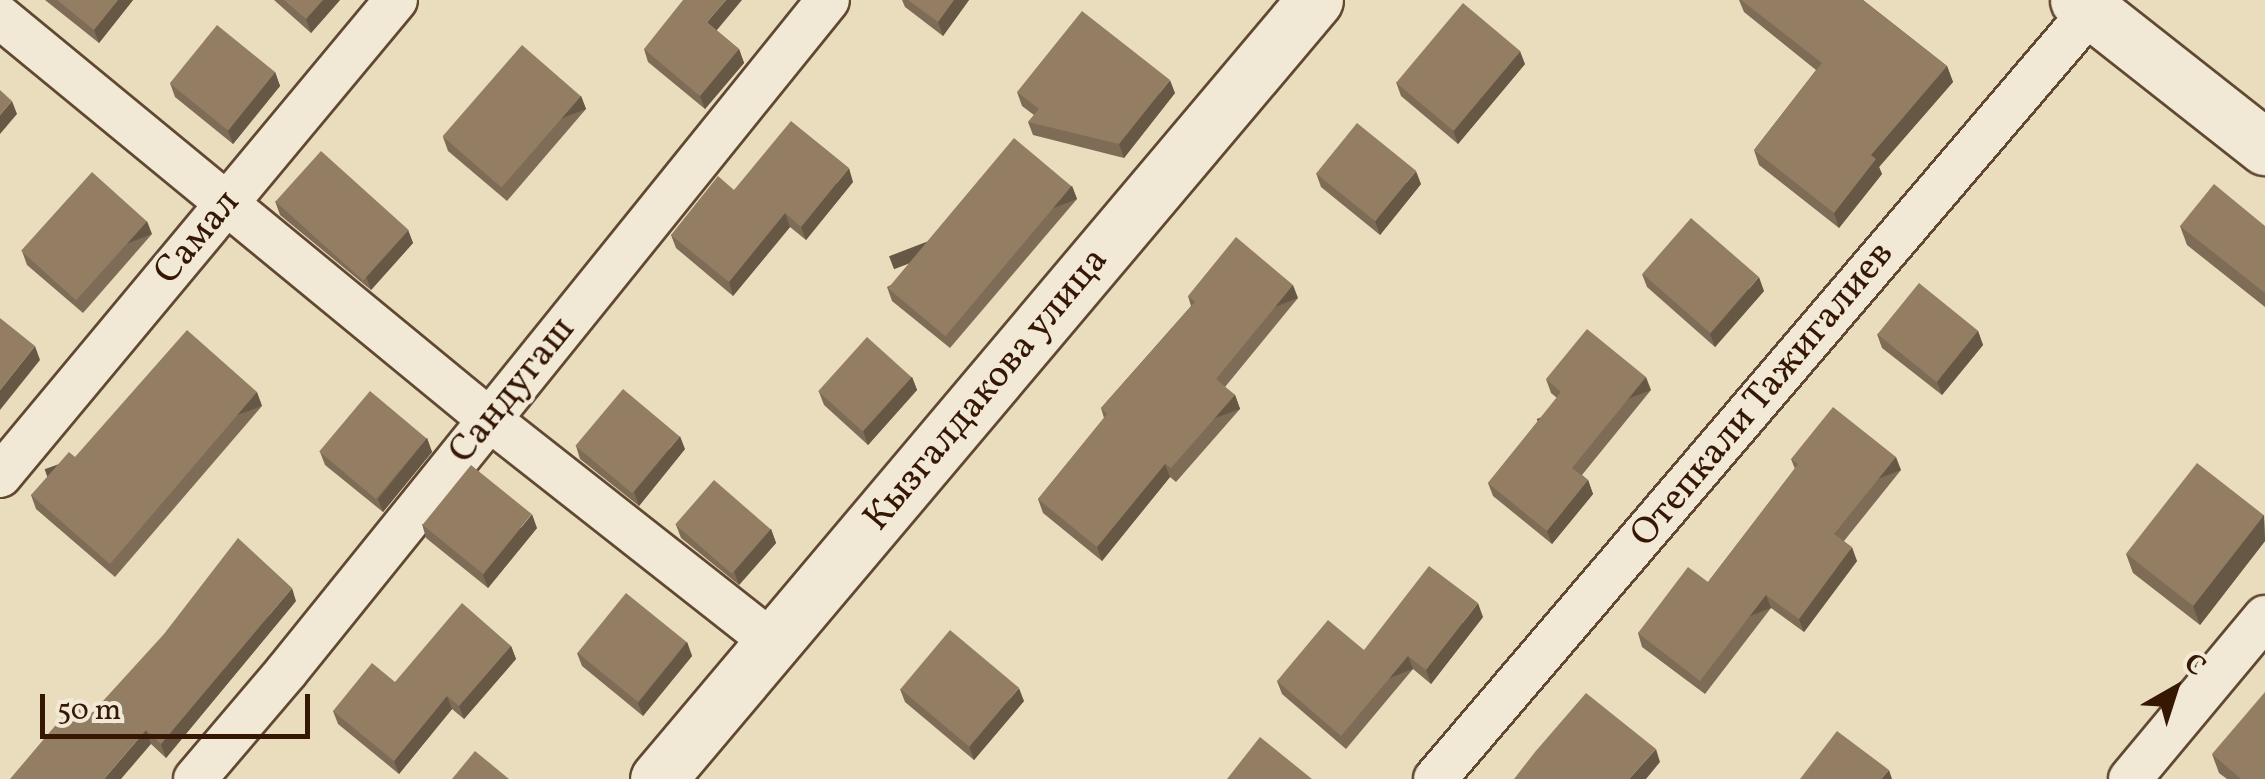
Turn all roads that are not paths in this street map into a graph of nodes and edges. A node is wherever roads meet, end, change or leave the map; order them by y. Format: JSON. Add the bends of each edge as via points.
{"nodes":[{"id":1,"x":396,"y":0,"type":"edge"},
{"id":2,"x":828,"y":0,"type":"edge"},
{"id":3,"x":1315,"y":0,"type":"edge"},
{"id":4,"x":2085,"y":5,"type":"edge"},
{"id":5,"x":0,"y":17,"type":"edge"},
{"id":6,"x":2265,"y":147,"type":"edge"},
{"id":7,"x":228,"y":202,"type":"junction"},
{"id":8,"x":490,"y":420,"type":"junction"},
{"id":9,"x":0,"y":476,"type":"edge"},
{"id":10,"x":2265,"y":617,"type":"edge"},
{"id":11,"x":773,"y":644,"type":"junction"},
{"id":12,"x":195,"y":779,"type":"edge"},
{"id":13,"x":658,"y":779,"type":"edge"},
{"id":14,"x":1435,"y":779,"type":"edge"},
{"id":15,"x":2130,"y":779,"type":"edge"}],
"edges":[{"from":1,"to":7,"type":"street","name":"Самал"},
{"from":2,"to":8,"type":"street","name":"Сандугаш"},
{"from":3,"to":11,"type":"street","name":"Кызгалдакова улица"},
{"from":4,"to":6,"type":"street"},
{"from":4,"to":14,"type":"street","name":"Отепкали Тажигалиев"},
{"from":5,"to":7,"type":"street"},
{"from":7,"to":8,"type":"street"},
{"from":7,"to":9,"type":"street","name":"Самал"},
{"from":8,"to":11,"type":"street"},
{"from":8,"to":12,"type":"street","name":"Сандугаш"},
{"from":10,"to":15,"type":"street"},
{"from":11,"to":13,"type":"street","name":"Кызгалдакова улица"}]}
